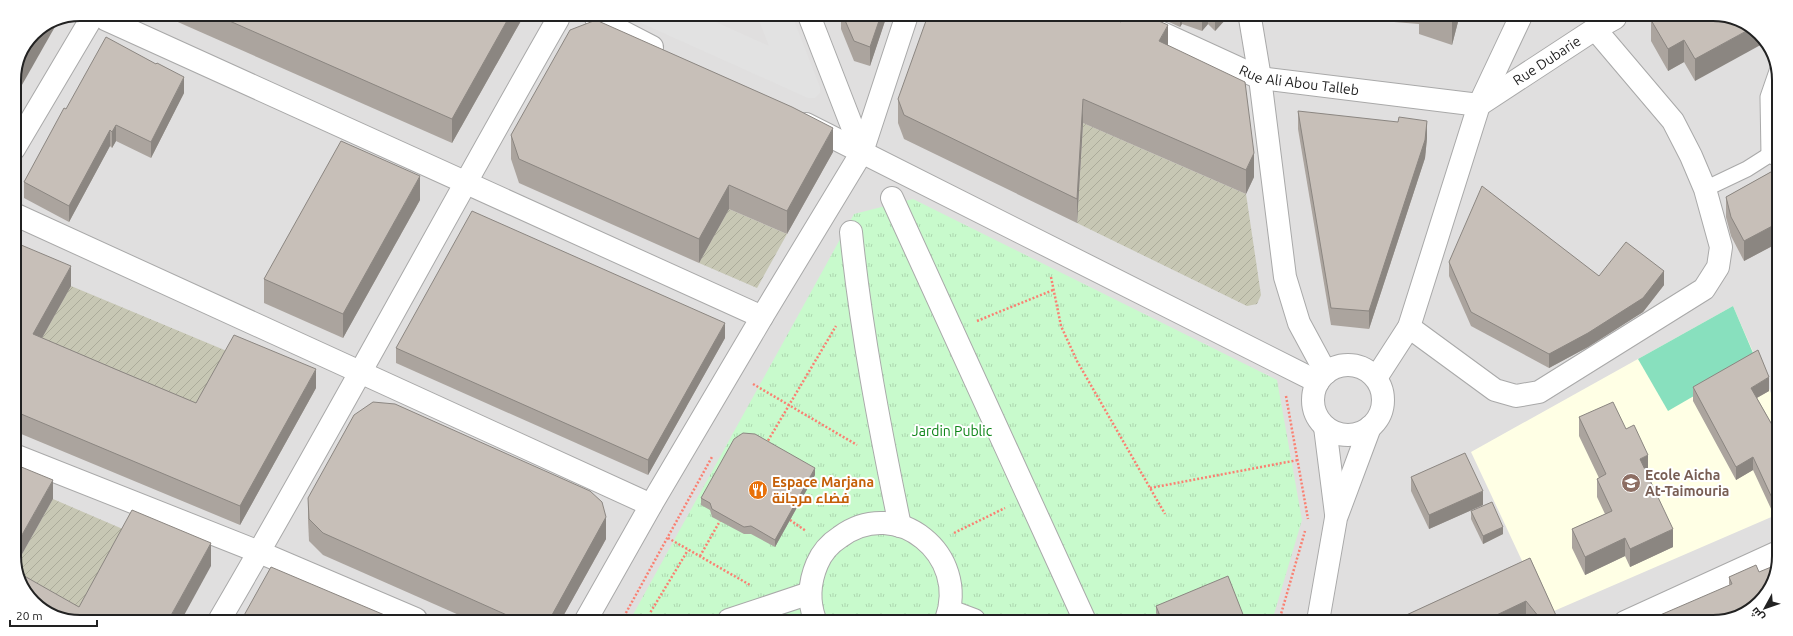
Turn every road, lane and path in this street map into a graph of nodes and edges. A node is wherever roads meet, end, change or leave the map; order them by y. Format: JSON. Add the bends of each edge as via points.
{"nodes":[{"id":1,"x":90,"y":21,"type":"edge"},
{"id":2,"x":109,"y":21,"type":"edge"},
{"id":3,"x":556,"y":21,"type":"edge"},
{"id":4,"x":602,"y":21,"type":"edge"},
{"id":5,"x":811,"y":21,"type":"edge"},
{"id":6,"x":905,"y":21,"type":"edge"},
{"id":7,"x":1136,"y":21,"type":"edge"},
{"id":8,"x":1250,"y":21,"type":"edge"},
{"id":9,"x":1519,"y":21,"type":"edge"},
{"id":10,"x":1610,"y":21,"type":"edge"},
{"id":11,"x":1595,"y":29,"type":"junction"},
{"id":12,"x":673,"y":57,"type":"edge"},
{"id":13,"x":1260,"y":78,"type":"junction"},
{"id":14,"x":1772,"y":85,"type":"edge"},
{"id":15,"x":1479,"y":105,"type":"junction"},
{"id":16,"x":785,"y":114,"type":"edge"},
{"id":17,"x":21,"y":137,"type":"edge"},
{"id":18,"x":1772,"y":137,"type":"edge"},
{"id":19,"x":862,"y":152,"type":"junction"},
{"id":20,"x":1772,"y":158,"type":"edge"},
{"id":21,"x":465,"y":182,"type":"junction"},
{"id":22,"x":1705,"y":189,"type":"junction"},
{"id":23,"x":892,"y":198,"type":"dead end"},
{"id":24,"x":21,"y":217,"type":"edge"},
{"id":25,"x":851,"y":232,"type":"dead end"},
{"id":26,"x":1045,"y":245,"type":"junction"},
{"id":27,"x":1052,"y":290,"type":"junction"},
{"id":28,"x":762,"y":317,"type":"junction"},
{"id":29,"x":837,"y":323,"type":"dead end"},
{"id":30,"x":1409,"y":327,"type":"junction"},
{"id":31,"x":953,"y":331,"type":"junction"},
{"id":32,"x":730,"y":371,"type":"junction"},
{"id":33,"x":361,"y":372,"type":"junction"},
{"id":34,"x":1322,"y":377,"type":"junction"},
{"id":35,"x":1376,"y":378,"type":"junction"},
{"id":36,"x":1286,"y":391,"type":"dead end"},
{"id":37,"x":790,"y":405,"type":"junction"},
{"id":38,"x":1325,"y":427,"type":"junction"},
{"id":39,"x":1370,"y":427,"type":"junction"},
{"id":40,"x":765,"y":447,"type":"edge"},
{"id":41,"x":21,"y":458,"type":"edge"},
{"id":42,"x":1298,"y":460,"type":"junction"},
{"id":43,"x":887,"y":462,"type":"junction"},
{"id":44,"x":1150,"y":488,"type":"junction"},
{"id":45,"x":1028,"y":496,"type":"junction"},
{"id":46,"x":646,"y":514,"type":"junction"},
{"id":47,"x":1165,"y":514,"type":"dead end"},
{"id":48,"x":1336,"y":518,"type":"junction"},
{"id":49,"x":1308,"y":520,"type":"dead end"},
{"id":50,"x":720,"y":521,"type":"edge"},
{"id":51,"x":900,"y":526,"type":"junction"},
{"id":52,"x":1306,"y":527,"type":"dead end"},
{"id":53,"x":932,"y":544,"type":"junction"},
{"id":54,"x":688,"y":550,"type":"junction"},
{"id":55,"x":259,"y":552,"type":"junction"},
{"id":56,"x":1772,"y":555,"type":"edge"},
{"id":57,"x":700,"y":556,"type":"junction"},
{"id":58,"x":810,"y":593,"type":"junction"},
{"id":59,"x":782,"y":603,"type":"junction"},
{"id":60,"x":222,"y":615,"type":"edge"},
{"id":61,"x":407,"y":615,"type":"edge"},
{"id":62,"x":589,"y":615,"type":"edge"},
{"id":63,"x":650,"y":615,"type":"edge"},
{"id":64,"x":745,"y":615,"type":"edge"},
{"id":65,"x":813,"y":615,"type":"edge"},
{"id":66,"x":948,"y":615,"type":"edge"},
{"id":67,"x":1082,"y":615,"type":"edge"},
{"id":68,"x":1281,"y":615,"type":"edge"},
{"id":69,"x":1322,"y":615,"type":"edge"},
{"id":70,"x":1640,"y":615,"type":"edge"}],
"edges":[{"from":1,"to":17,"type":"street"},
{"from":2,"to":21,"type":"street"},
{"from":3,"to":21,"type":"street"},
{"from":4,"to":12,"type":"street"},
{"from":5,"to":19,"type":"street"},
{"from":6,"to":19,"type":"street"},
{"from":7,"to":13,"type":"street","name":"Rue Ali Abou Talleb"},
{"from":8,"to":13,"type":"street"},
{"from":9,"to":15,"type":"street"},
{"from":10,"to":11,"type":"street","name":"Rue Dubarie"},
{"from":11,"to":15,"type":"street","name":"Rue Dubarie"},
{"from":11,"to":22,"type":"street","via":[[1673,121]]},
{"from":13,"to":15,"type":"street","name":"Rue Ali Abou Talleb"},
{"from":13,"to":34,"type":"street","via":[[1285,277],[1299,324]]},
{"from":14,"to":18,"type":"lane","via":[[1768,97]]},
{"from":15,"to":30,"type":"street"},
{"from":16,"to":19,"type":"street"},
{"from":19,"to":26,"type":"street"},
{"from":19,"to":28,"type":"street"},
{"from":20,"to":22,"type":"lane"},
{"from":21,"to":28,"type":"street"},
{"from":21,"to":33,"type":"street"},
{"from":22,"to":30,"type":"street","via":[[1721,247],[1718,267],[1704,289],[1539,392],[1516,396],[1495,390]]},
{"from":23,"to":31,"type":"street"},
{"from":24,"to":33,"type":"street"},
{"from":25,"to":43,"type":"street","via":[[857,289]]},
{"from":26,"to":27,"type":"path"},
{"from":26,"to":34,"type":"street"},
{"from":27,"to":31,"type":"path"},
{"from":27,"to":44,"type":"path","via":[[1061,326],[1077,362]]},
{"from":28,"to":32,"type":"street"},
{"from":29,"to":37,"type":"path"},
{"from":30,"to":35,"type":"street"},
{"from":31,"to":45,"type":"street"},
{"from":32,"to":37,"type":"path"},
{"from":32,"to":46,"type":"street"},
{"from":33,"to":46,"type":"street"},
{"from":33,"to":55,"type":"street"},
{"from":34,"to":35,"type":"street","via":[[1336,367],[1349,365],[1361,367]]},
{"from":34,"to":38,"type":"street","via":[[1314,394],[1314,406],[1317,418]]},
{"from":35,"to":39,"type":"street","via":[[1383,395],[1383,407]]},
{"from":36,"to":42,"type":"path"},
{"from":37,"to":40,"type":"path"},
{"from":37,"to":43,"type":"path"},
{"from":38,"to":39,"type":"street","via":[[1348,436]]},
{"from":38,"to":48,"type":"street"},
{"from":39,"to":48,"type":"street"},
{"from":41,"to":55,"type":"street"},
{"from":42,"to":44,"type":"path"},
{"from":42,"to":49,"type":"path"},
{"from":43,"to":51,"type":"street"},
{"from":44,"to":47,"type":"path"},
{"from":45,"to":53,"type":"path"},
{"from":45,"to":67,"type":"street"},
{"from":46,"to":54,"type":"path"},
{"from":46,"to":62,"type":"street"},
{"from":48,"to":69,"type":"street"},
{"from":50,"to":57,"type":"path"},
{"from":51,"to":53,"type":"street","via":[[917,533]]},
{"from":51,"to":58,"type":"street","via":[[882,523],[863,525],[846,532],[828,545],[813,574]]},
{"from":52,"to":68,"type":"path"},
{"from":53,"to":66,"type":"street","via":[[949,575],[952,593]]},
{"from":54,"to":57,"type":"path"},
{"from":54,"to":63,"type":"path"},
{"from":55,"to":60,"type":"street"},
{"from":55,"to":61,"type":"street"},
{"from":56,"to":70,"type":"street"},
{"from":57,"to":59,"type":"path"},
{"from":58,"to":59,"type":"street"},
{"from":58,"to":65,"type":"street"},
{"from":59,"to":64,"type":"street"}]}
